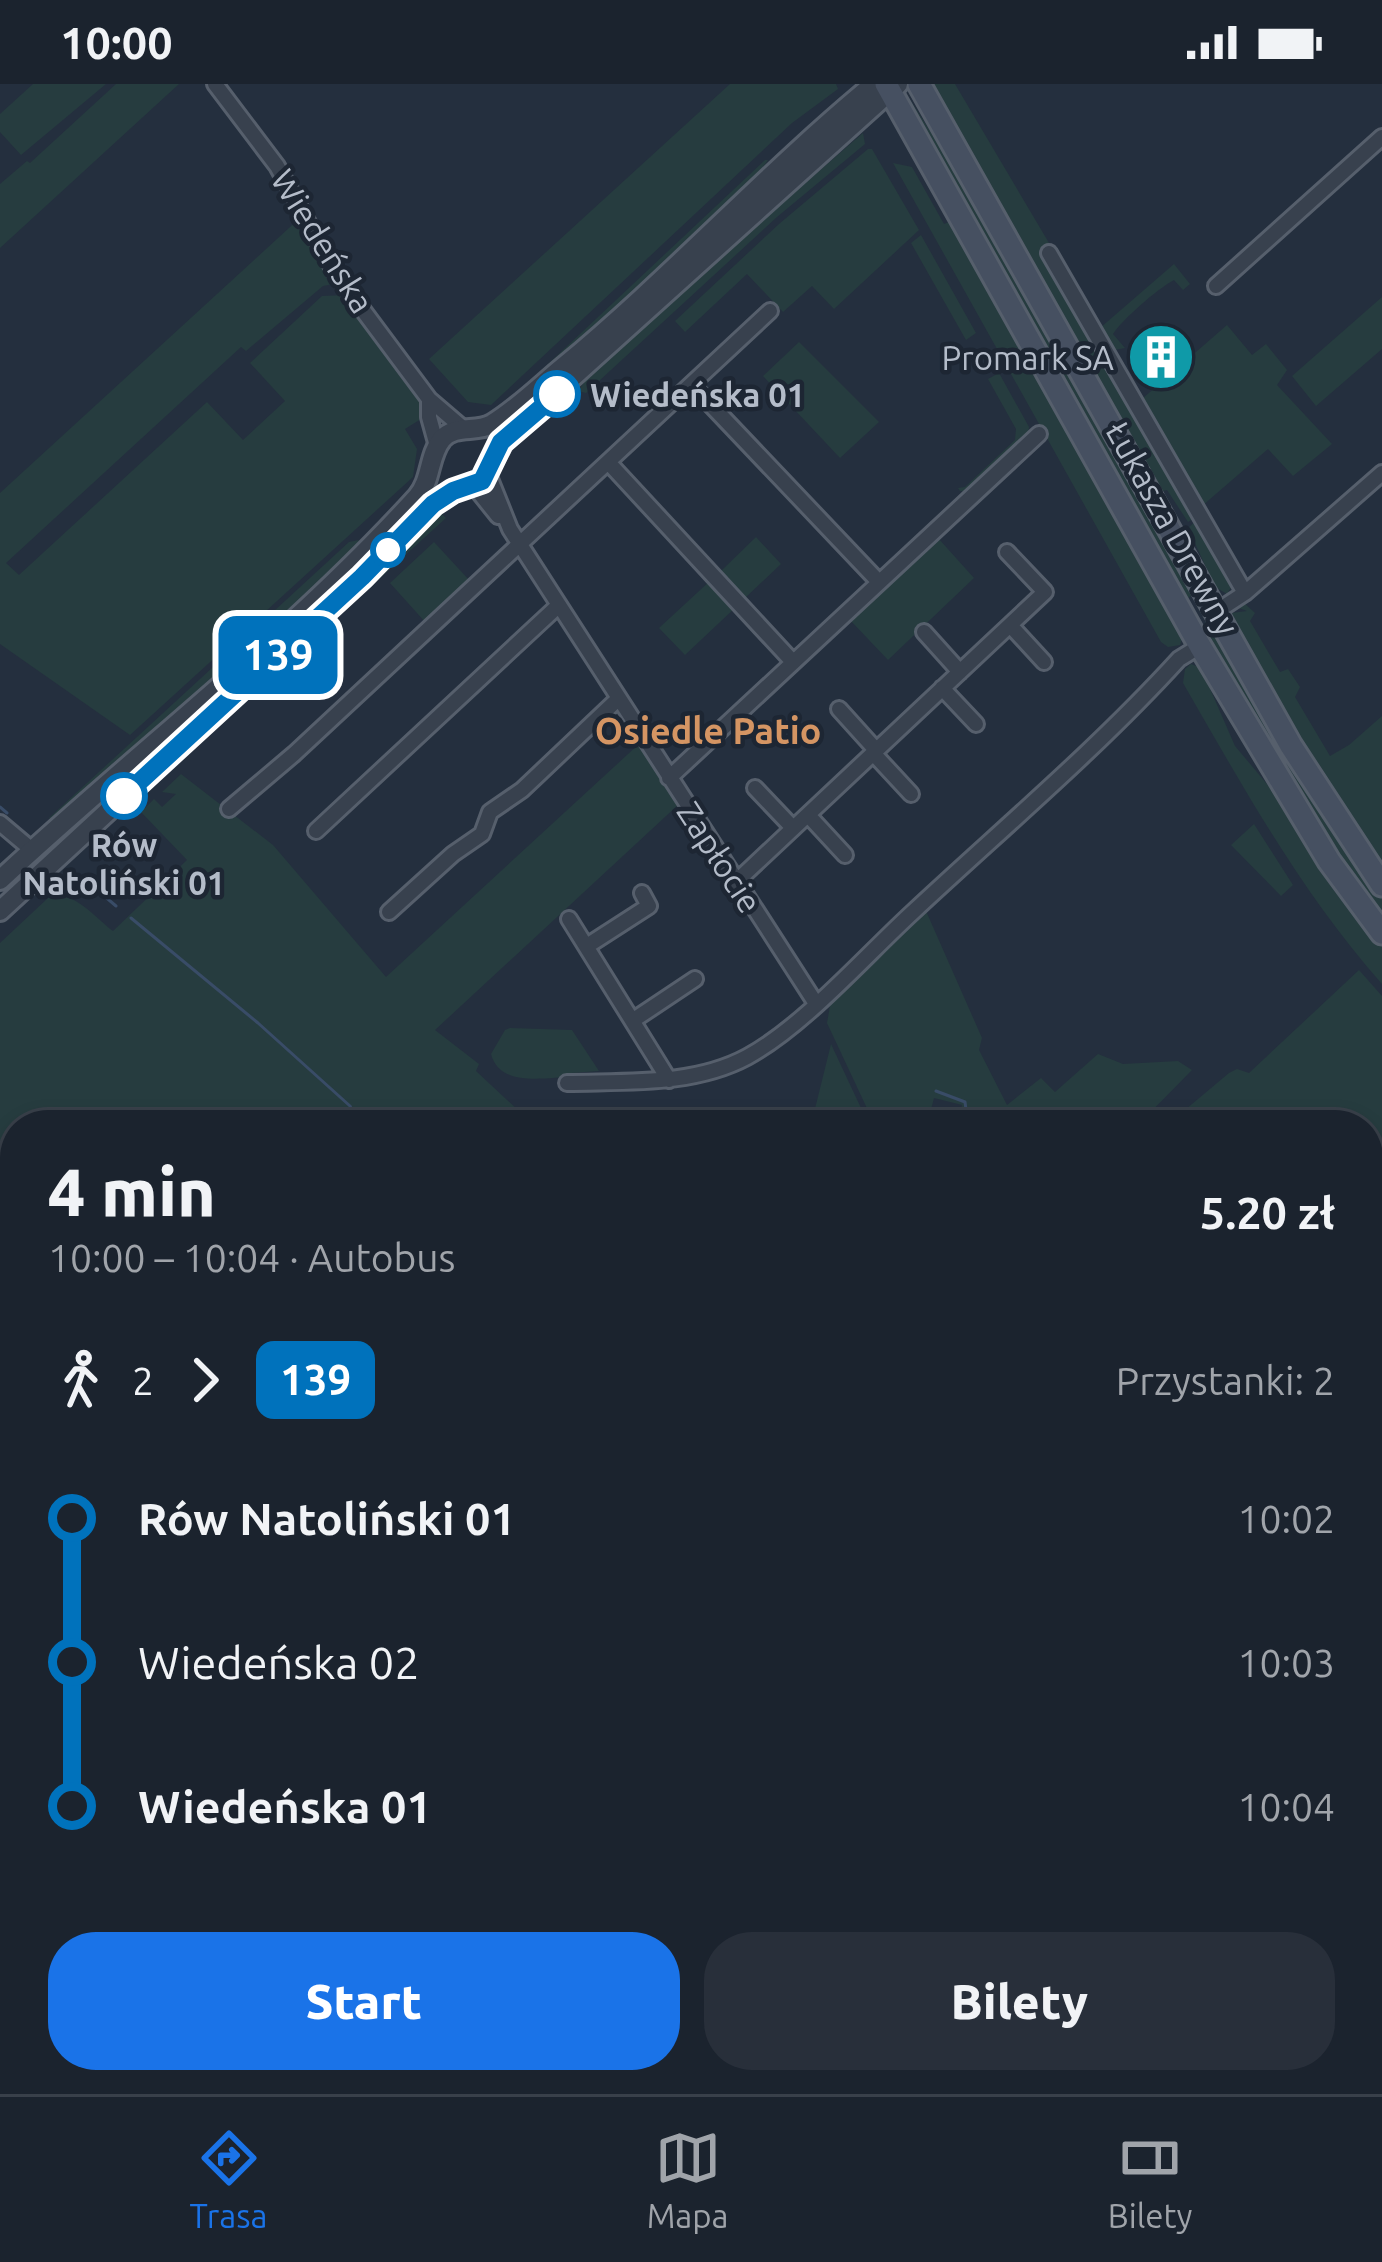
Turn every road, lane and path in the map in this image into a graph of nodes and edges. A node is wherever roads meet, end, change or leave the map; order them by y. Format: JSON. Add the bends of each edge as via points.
{"nodes":[{"id":1,"x":215,"y":84,"type":"edge"},
{"id":2,"x":919,"y":84,"type":"edge"},
{"id":3,"x":887,"y":86,"type":"edge"},
{"id":4,"x":1382,"y":137,"type":"edge"},
{"id":5,"x":1049,"y":253,"type":"dead end"},
{"id":6,"x":1216,"y":286,"type":"dead end"},
{"id":7,"x":770,"y":311,"type":"dead end"},
{"id":8,"x":692,"y":385,"type":"junction"},
{"id":9,"x":429,"y":399,"type":"junction"},
{"id":10,"x":464,"y":429,"type":"junction"},
{"id":11,"x":1039,"y":434,"type":"dead end"},
{"id":12,"x":436,"y":451,"type":"junction"},
{"id":13,"x":608,"y":462,"type":"junction"},
{"id":14,"x":1382,"y":473,"type":"edge"},
{"id":15,"x":479,"y":477,"type":"junction"},
{"id":16,"x":520,"y":545,"type":"junction"},
{"id":17,"x":1007,"y":553,"type":"dead end"},
{"id":18,"x":879,"y":582,"type":"junction"},
{"id":19,"x":1245,"y":593,"type":"junction"},
{"id":20,"x":559,"y":605,"type":"junction"},
{"id":21,"x":1216,"y":612,"type":"junction"},
{"id":22,"x":1010,"y":625,"type":"junction"},
{"id":23,"x":924,"y":632,"type":"dead end"},
{"id":24,"x":1200,"y":646,"type":"junction"},
{"id":25,"x":793,"y":662,"type":"junction"},
{"id":26,"x":1044,"y":662,"type":"dead end"},
{"id":27,"x":960,"y":671,"type":"junction"},
{"id":28,"x":943,"y":688,"type":"junction"},
{"id":29,"x":619,"y":699,"type":"junction"},
{"id":30,"x":839,"y":709,"type":"dead end"},
{"id":31,"x":976,"y":724,"type":"dead end"},
{"id":32,"x":875,"y":752,"type":"junction"},
{"id":33,"x":669,"y":778,"type":"junction"},
{"id":34,"x":754,"y":788,"type":"dead end"},
{"id":35,"x":911,"y":794,"type":"dead end"},
{"id":36,"x":229,"y":809,"type":"dead end"},
{"id":37,"x":808,"y":815,"type":"junction"},
{"id":38,"x":0,"y":823,"type":"edge"},
{"id":39,"x":793,"y":829,"type":"junction"},
{"id":40,"x":316,"y":831,"type":"dead end"},
{"id":41,"x":32,"y":850,"type":"junction"},
{"id":42,"x":844,"y":855,"type":"dead end"},
{"id":43,"x":49,"y":866,"type":"junction"},
{"id":44,"x":0,"y":880,"type":"edge"},
{"id":45,"x":736,"y":882,"type":"junction"},
{"id":46,"x":1382,"y":885,"type":"edge"},
{"id":47,"x":642,"y":893,"type":"dead end"},
{"id":48,"x":0,"y":911,"type":"edge"},
{"id":49,"x":389,"y":912,"type":"dead end"},
{"id":50,"x":569,"y":920,"type":"dead end"},
{"id":51,"x":1382,"y":933,"type":"edge"},
{"id":52,"x":587,"y":946,"type":"junction"},
{"id":53,"x":695,"y":980,"type":"dead end"},
{"id":54,"x":815,"y":1002,"type":"junction"},
{"id":55,"x":634,"y":1019,"type":"junction"},
{"id":56,"x":669,"y":1079,"type":"junction"},
{"id":57,"x":566,"y":1083,"type":"dead end"}],
"edges":[{"from":1,"to":9,"type":"street","name":"Wiedeńska","via":[[277,166],[336,274]]},
{"from":2,"to":21,"type":"main road","name":"Łukasza Drewny"},
{"from":3,"to":10,"type":"street","via":[[777,168],[576,356],[494,422]]},
{"from":3,"to":15,"type":"street","via":[[510,433]]},
{"from":3,"to":24,"type":"main road","name":"Łukasza Drewny"},
{"from":4,"to":6,"type":"street"},
{"from":5,"to":19,"type":"street"},
{"from":7,"to":8,"type":"street"},
{"from":8,"to":13,"type":"street"},
{"from":8,"to":18,"type":"street"},
{"from":9,"to":10,"type":"street","name":"Wiedeńska"},
{"from":9,"to":12,"type":"street","name":"Wiedeńska"},
{"from":10,"to":12,"type":"street","via":[[445,436]]},
{"from":10,"to":15,"type":"street","via":[[486,439]]},
{"from":11,"to":18,"type":"street"},
{"from":12,"to":15,"type":"street","via":[[439,473]]},
{"from":12,"to":41,"type":"street","via":[[423,490],[345,571]]},
{"from":13,"to":16,"type":"street"},
{"from":13,"to":25,"type":"street"},
{"from":14,"to":19,"type":"street"},
{"from":15,"to":16,"type":"street","name":"Zapłocie"},
{"from":15,"to":43,"type":"street","via":[[433,504]]},
{"from":16,"to":20,"type":"street","name":"Zapłocie"},
{"from":16,"to":36,"type":"street"},
{"from":17,"to":22,"type":"street","via":[[1045,592]]},
{"from":18,"to":25,"type":"street"},
{"from":19,"to":21,"type":"street"},
{"from":20,"to":29,"type":"street","name":"Zapłocie"},
{"from":20,"to":40,"type":"street"},
{"from":21,"to":46,"type":"main road","name":"Łukasza Drewny"},
{"from":22,"to":26,"type":"street"},
{"from":22,"to":27,"type":"street"},
{"from":23,"to":27,"type":"street"},
{"from":24,"to":51,"type":"main road","name":"Łukasza Drewny"},
{"from":24,"to":54,"type":"street"},
{"from":25,"to":33,"type":"street"},
{"from":27,"to":28,"type":"street"},
{"from":28,"to":31,"type":"street"},
{"from":28,"to":32,"type":"street"},
{"from":29,"to":33,"type":"street","name":"Zapłocie"},
{"from":29,"to":49,"type":"street"},
{"from":30,"to":32,"type":"street"},
{"from":32,"to":35,"type":"street"},
{"from":32,"to":37,"type":"street"},
{"from":33,"to":45,"type":"street","name":"Zapłocie"},
{"from":34,"to":39,"type":"street"},
{"from":37,"to":39,"type":"street"},
{"from":37,"to":42,"type":"street"},
{"from":38,"to":41,"type":"street"},
{"from":39,"to":45,"type":"street"},
{"from":41,"to":43,"type":"street"},
{"from":41,"to":44,"type":"street"},
{"from":43,"to":48,"type":"street"},
{"from":45,"to":54,"type":"street","name":"Zapłocie"},
{"from":47,"to":52,"type":"street","via":[[649,906]]},
{"from":50,"to":52,"type":"street"},
{"from":52,"to":55,"type":"street"},
{"from":53,"to":55,"type":"street"},
{"from":54,"to":56,"type":"street","via":[[747,1057]]},
{"from":55,"to":56,"type":"street"},
{"from":56,"to":57,"type":"street"}]}
